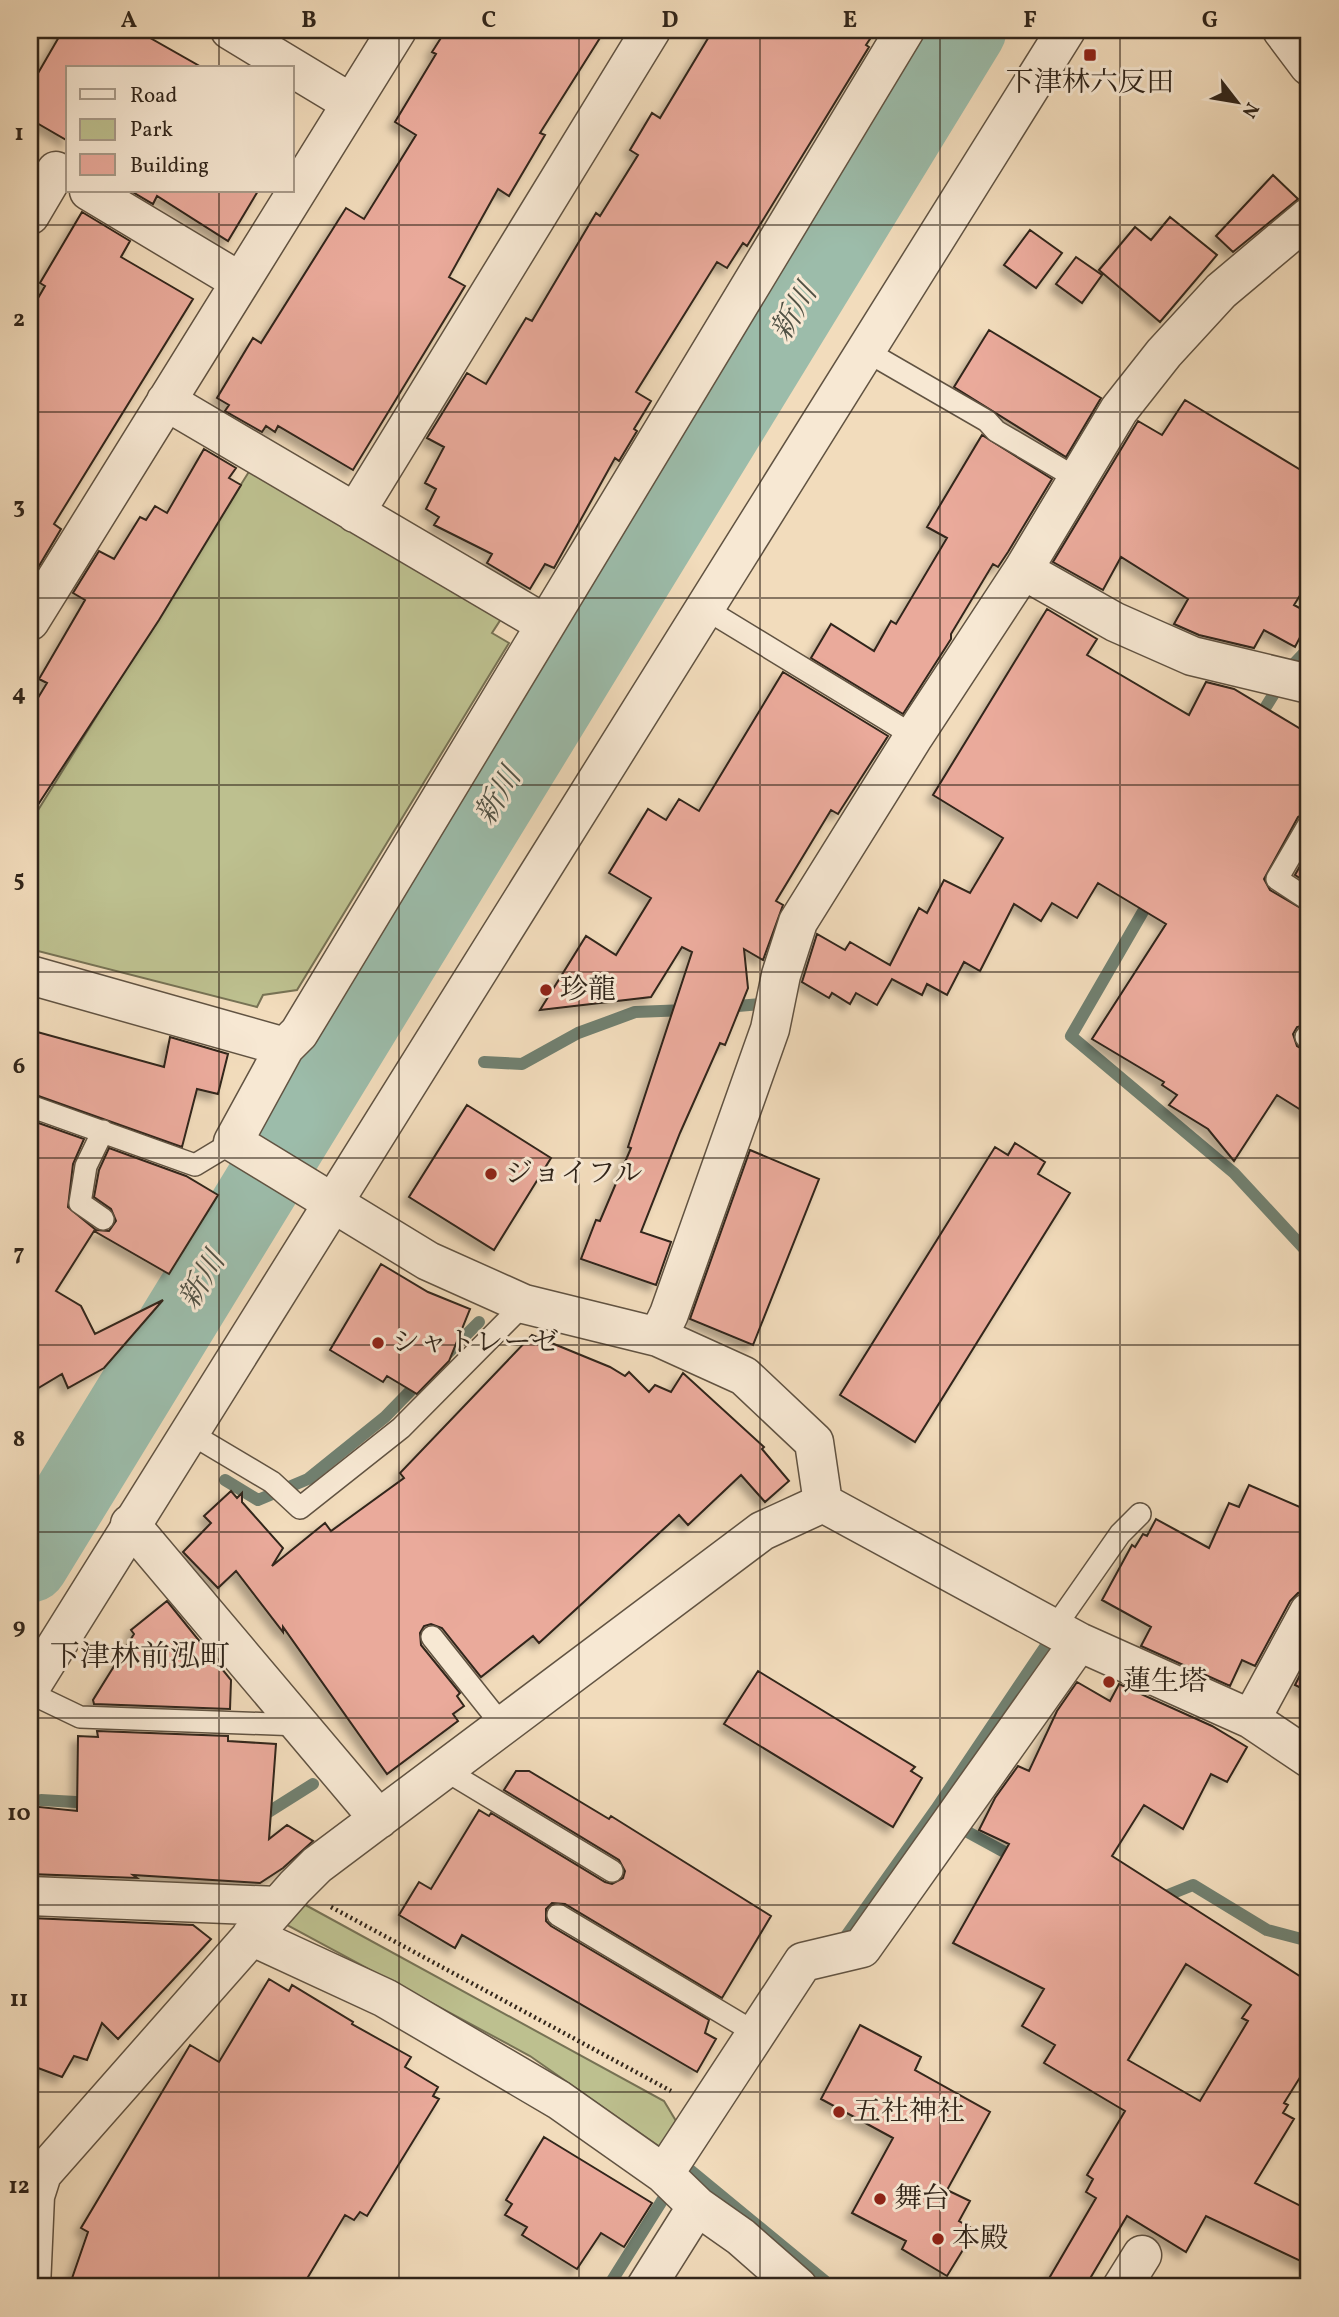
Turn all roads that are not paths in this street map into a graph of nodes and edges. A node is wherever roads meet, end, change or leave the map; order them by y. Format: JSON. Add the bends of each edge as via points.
{"nodes":[{"id":1,"x":230,"y":30,"type":"edge"},
{"id":2,"x":397,"y":30,"type":"edge"},
{"id":3,"x":651,"y":30,"type":"edge"},
{"id":4,"x":905,"y":30,"type":"edge"},
{"id":5,"x":1066,"y":30,"type":"edge"},
{"id":6,"x":1282,"y":30,"type":"edge"},
{"id":7,"x":290,"y":66,"type":"edge"},
{"id":8,"x":1309,"y":66,"type":"edge"},
{"id":9,"x":294,"y":69,"type":"edge"},
{"id":10,"x":351,"y":103,"type":"junction"},
{"id":11,"x":51,"y":168,"type":"edge"},
{"id":12,"x":91,"y":192,"type":"edge"},
{"id":13,"x":30,"y":215,"type":"edge"},
{"id":14,"x":1309,"y":217,"type":"edge"},
{"id":15,"x":239,"y":281,"type":"junction"},
{"id":16,"x":866,"y":351,"type":"junction"},
{"id":17,"x":166,"y":401,"type":"junction"},
{"id":18,"x":1076,"y":478,"type":"junction"},
{"id":19,"x":355,"y":513,"type":"junction"},
{"id":20,"x":1023,"y":570,"type":"junction"},
{"id":21,"x":704,"y":608,"type":"junction"},
{"id":22,"x":30,"y":621,"type":"edge"},
{"id":23,"x":545,"y":624,"type":"junction"},
{"id":24,"x":1309,"y":684,"type":"edge"},
{"id":25,"x":914,"y":736,"type":"junction"},
{"id":26,"x":1309,"y":824,"type":"edge"},
{"id":27,"x":1309,"y":900,"type":"edge"},
{"id":28,"x":30,"y":975,"type":"edge"},
{"id":29,"x":285,"y":1047,"type":"junction"},
{"id":30,"x":30,"y":1106,"type":"edge"},
{"id":31,"x":103,"y":1131,"type":"junction"},
{"id":32,"x":242,"y":1149,"type":"junction"},
{"id":33,"x":332,"y":1204,"type":"junction"},
{"id":34,"x":103,"y":1219,"type":"dead end"},
{"id":35,"x":524,"y":1304,"type":"junction"},
{"id":36,"x":658,"y":1337,"type":"junction"},
{"id":37,"x":188,"y":1432,"type":"junction"},
{"id":38,"x":823,"y":1503,"type":"junction"},
{"id":39,"x":1140,"y":1514,"type":"dead end"},
{"id":40,"x":130,"y":1524,"type":"junction"},
{"id":41,"x":1309,"y":1612,"type":"edge"},
{"id":42,"x":1067,"y":1634,"type":"junction"},
{"id":43,"x":432,"y":1637,"type":"dead end"},
{"id":44,"x":30,"y":1690,"type":"edge"},
{"id":45,"x":1251,"y":1719,"type":"junction"},
{"id":46,"x":300,"y":1725,"type":"junction"},
{"id":47,"x":502,"y":1725,"type":"junction"},
{"id":48,"x":1309,"y":1758,"type":"edge"},
{"id":49,"x":445,"y":1770,"type":"junction"},
{"id":50,"x":379,"y":1819,"type":"junction"},
{"id":51,"x":612,"y":1871,"type":"dead end"},
{"id":52,"x":30,"y":1896,"type":"edge"},
{"id":53,"x":286,"y":1897,"type":"junction"},
{"id":54,"x":558,"y":1915,"type":"dead end"},
{"id":55,"x":251,"y":1936,"type":"junction"},
{"id":56,"x":754,"y":2032,"type":"junction"},
{"id":57,"x":681,"y":2191,"type":"junction"},
{"id":58,"x":1142,"y":2255,"type":"dead end"},
{"id":59,"x":31,"y":2287,"type":"edge"},
{"id":60,"x":646,"y":2287,"type":"edge"},
{"id":61,"x":798,"y":2287,"type":"edge"},
{"id":62,"x":1122,"y":2287,"type":"edge"}],
"edges":[{"from":1,"to":7,"type":"street"},
{"from":2,"to":10,"type":"street"},
{"from":3,"to":19,"type":"street"},
{"from":4,"to":23,"type":"street"},
{"from":5,"to":16,"type":"street"},
{"from":6,"to":8,"type":"street"},
{"from":9,"to":10,"type":"street"},
{"from":10,"to":15,"type":"street"},
{"from":11,"to":13,"type":"street"},
{"from":12,"to":15,"type":"street"},
{"from":14,"to":18,"type":"street","via":[[1221,291],[1164,353],[1119,410]]},
{"from":15,"to":17,"type":"street"},
{"from":16,"to":18,"type":"lane"},
{"from":16,"to":21,"type":"street"},
{"from":17,"to":19,"type":"street"},
{"from":17,"to":22,"type":"street"},
{"from":18,"to":20,"type":"street"},
{"from":19,"to":23,"type":"street"},
{"from":20,"to":24,"type":"street","via":[[1115,622],[1192,656]]},
{"from":20,"to":25,"type":"street"},
{"from":21,"to":25,"type":"lane"},
{"from":21,"to":33,"type":"street"},
{"from":23,"to":29,"type":"street","via":[[299,1033]]},
{"from":25,"to":36,"type":"street","via":[[798,922],[770,1029]]},
{"from":26,"to":27,"type":"lane","via":[[1277,879]]},
{"from":28,"to":29,"type":"street"},
{"from":29,"to":32,"type":"street"},
{"from":30,"to":31,"type":"lane"},
{"from":31,"to":32,"type":"lane","via":[[195,1165]]},
{"from":31,"to":34,"type":"lane","via":[[86,1166],[80,1203]]},
{"from":32,"to":33,"type":"street"},
{"from":33,"to":35,"type":"street","via":[[428,1261]]},
{"from":33,"to":37,"type":"street"},
{"from":35,"to":36,"type":"street"},
{"from":35,"to":37,"type":"lane","via":[[401,1428],[300,1508],[272,1482]]},
{"from":36,"to":38,"type":"street","via":[[744,1376],[814,1442]]},
{"from":37,"to":40,"type":"street"},
{"from":38,"to":42,"type":"street"},
{"from":38,"to":47,"type":"street","via":[[762,1531]]},
{"from":39,"to":42,"type":"lane","via":[[1119,1534]]},
{"from":40,"to":44,"type":"street"},
{"from":40,"to":46,"type":"street"},
{"from":41,"to":45,"type":"street"},
{"from":42,"to":45,"type":"street"},
{"from":42,"to":56,"type":"street","via":[[862,1948],[803,1962]]},
{"from":43,"to":47,"type":"lane"},
{"from":44,"to":46,"type":"lane","via":[[80,1717]]},
{"from":45,"to":48,"type":"street"},
{"from":46,"to":50,"type":"street"},
{"from":47,"to":49,"type":"street"},
{"from":49,"to":50,"type":"street"},
{"from":49,"to":51,"type":"lane"},
{"from":50,"to":53,"type":"street","via":[[317,1866]]},
{"from":52,"to":53,"type":"street"},
{"from":53,"to":55,"type":"street"},
{"from":54,"to":56,"type":"lane"},
{"from":55,"to":57,"type":"street","via":[[385,1998],[559,2100]]},
{"from":55,"to":59,"type":"street","via":[[42,2174],[35,2196]]},
{"from":56,"to":57,"type":"street","via":[[704,2113]]},
{"from":57,"to":60,"type":"street"},
{"from":57,"to":61,"type":"street"},
{"from":58,"to":62,"type":"street"}]}
